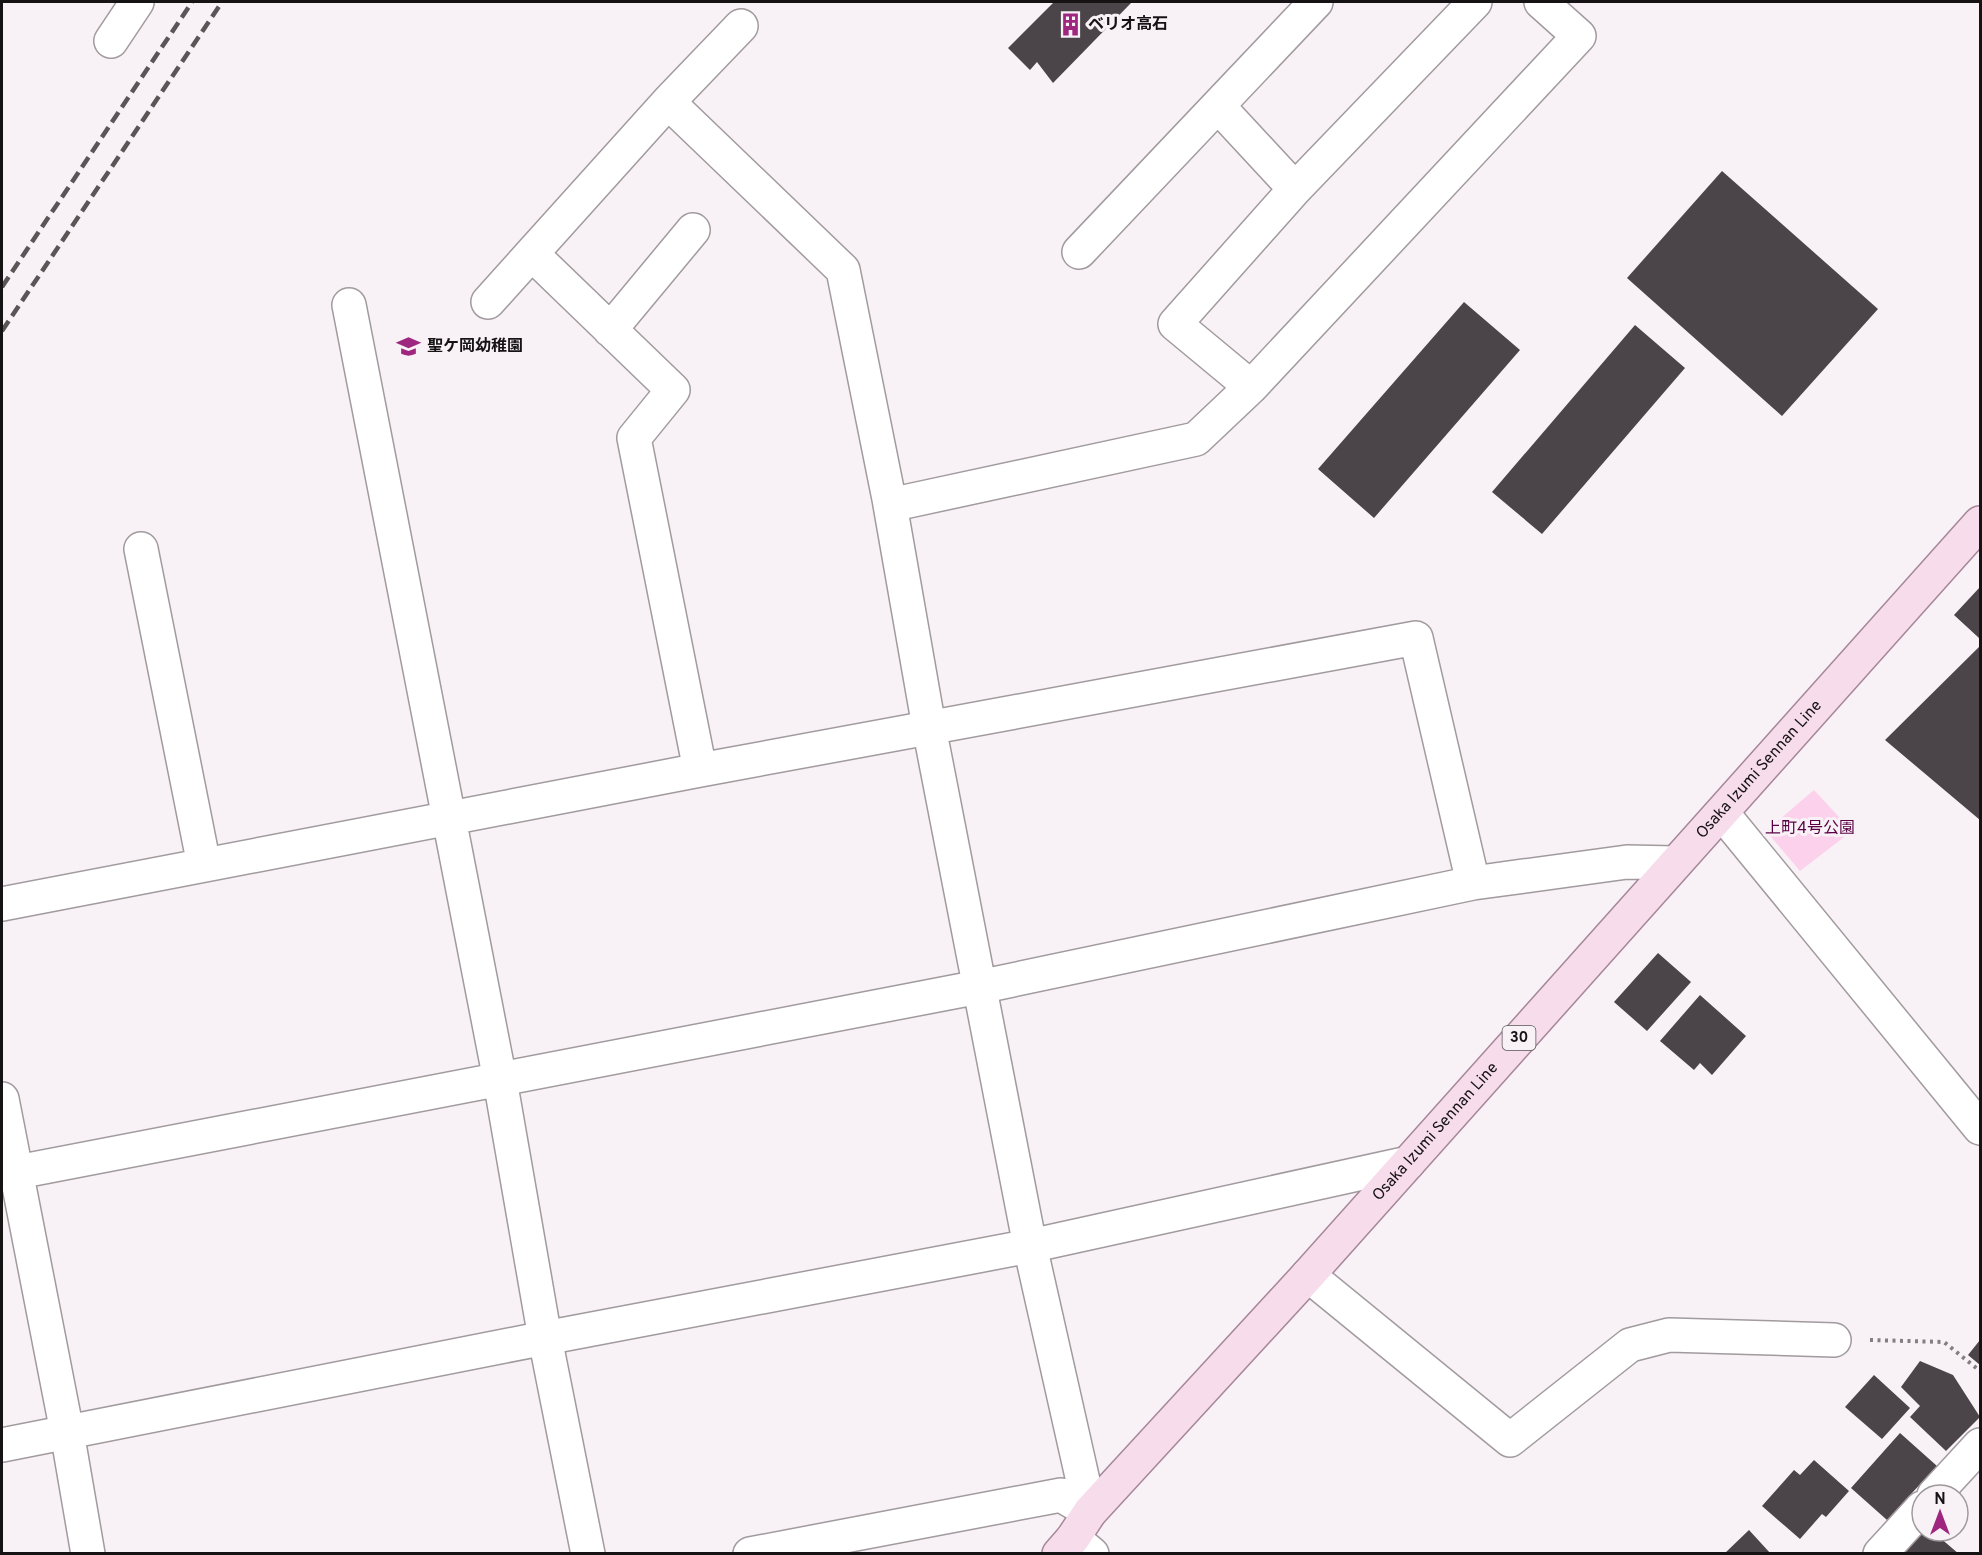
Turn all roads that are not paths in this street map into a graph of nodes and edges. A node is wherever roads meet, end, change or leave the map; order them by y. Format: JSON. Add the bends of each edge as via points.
{"nodes":[{"id":1,"x":1317,"y":2,"type":"edge"},
{"id":2,"x":1475,"y":2,"type":"edge"},
{"id":3,"x":1541,"y":2,"type":"edge"},
{"id":4,"x":131,"y":4,"type":"edge"},
{"id":5,"x":741,"y":26,"type":"dead end"},
{"id":6,"x":111,"y":41,"type":"dead end"},
{"id":7,"x":668,"y":102,"type":"junction"},
{"id":8,"x":1218,"y":106,"type":"junction"},
{"id":9,"x":1294,"y":189,"type":"junction"},
{"id":10,"x":693,"y":231,"type":"dead end"},
{"id":11,"x":1079,"y":252,"type":"dead end"},
{"id":12,"x":532,"y":254,"type":"junction"},
{"id":13,"x":488,"y":302,"type":"dead end"},
{"id":14,"x":349,"y":305,"type":"dead end"},
{"id":15,"x":610,"y":330,"type":"junction"},
{"id":16,"x":1251,"y":387,"type":"junction"},
{"id":17,"x":890,"y":505,"type":"junction"},
{"id":18,"x":1980,"y":523,"type":"edge"},
{"id":19,"x":141,"y":549,"type":"dead end"},
{"id":20,"x":929,"y":727,"type":"junction"},
{"id":21,"x":700,"y":770,"type":"junction"},
{"id":22,"x":1722,"y":813,"type":"junction"},
{"id":23,"x":450,"y":818,"type":"junction"},
{"id":24,"x":1676,"y":863,"type":"junction"},
{"id":25,"x":204,"y":865,"type":"junction"},
{"id":26,"x":1473,"y":883,"type":"junction"},
{"id":27,"x":2,"y":904,"type":"edge"},
{"id":28,"x":979,"y":987,"type":"junction"},
{"id":29,"x":500,"y":1080,"type":"junction"},
{"id":30,"x":2,"y":1099,"type":"edge"},
{"id":31,"x":1980,"y":1128,"type":"edge"},
{"id":32,"x":1408,"y":1163,"type":"junction"},
{"id":33,"x":9,"y":1174,"type":"edge"},
{"id":34,"x":1030,"y":1246,"type":"junction"},
{"id":35,"x":1308,"y":1275,"type":"junction"},
{"id":36,"x":545,"y":1338,"type":"junction"},
{"id":37,"x":1833,"y":1340,"type":"road end"},
{"id":38,"x":67,"y":1432,"type":"junction"},
{"id":39,"x":2,"y":1445,"type":"edge"},
{"id":40,"x":1980,"y":1445,"type":"edge"},
{"id":41,"x":1945,"y":1483,"type":"edge"},
{"id":42,"x":1910,"y":1521,"type":"edge"},
{"id":43,"x":1078,"y":1539,"type":"edge"},
{"id":44,"x":88,"y":1554,"type":"edge"},
{"id":45,"x":588,"y":1554,"type":"edge"},
{"id":46,"x":750,"y":1554,"type":"edge"},
{"id":47,"x":1880,"y":1554,"type":"edge"}],
"edges":[{"from":1,"to":8,"type":"street"},
{"from":2,"to":9,"type":"street"},
{"from":3,"to":16,"type":"street","via":[[1579,36]]},
{"from":4,"to":6,"type":"street"},
{"from":5,"to":7,"type":"street"},
{"from":7,"to":12,"type":"street"},
{"from":7,"to":17,"type":"street","via":[[843,270]]},
{"from":8,"to":9,"type":"street"},
{"from":8,"to":11,"type":"street"},
{"from":9,"to":16,"type":"street","via":[[1175,324]]},
{"from":10,"to":15,"type":"street"},
{"from":12,"to":13,"type":"street"},
{"from":12,"to":15,"type":"street"},
{"from":14,"to":23,"type":"street"},
{"from":15,"to":21,"type":"street","via":[[673,390],[634,438]]},
{"from":16,"to":17,"type":"street","via":[[1196,439]]},
{"from":17,"to":20,"type":"street"},
{"from":18,"to":22,"type":"main road","name":"Osaka Izumi Sennan Line","number":"30"},
{"from":19,"to":25,"type":"street"},
{"from":20,"to":21,"type":"street"},
{"from":20,"to":26,"type":"street","via":[[1416,638]]},
{"from":20,"to":28,"type":"street"},
{"from":21,"to":23,"type":"street"},
{"from":22,"to":24,"type":"main road","name":"Osaka Izumi Sennan Line","number":"30"},
{"from":22,"to":31,"type":"street"},
{"from":23,"to":25,"type":"street"},
{"from":23,"to":29,"type":"street"},
{"from":24,"to":26,"type":"street","via":[[1627,862]]},
{"from":24,"to":32,"type":"main road","name":"Osaka Izumi Sennan Line","number":"30"},
{"from":25,"to":27,"type":"street"},
{"from":26,"to":28,"type":"street"},
{"from":28,"to":29,"type":"street"},
{"from":28,"to":34,"type":"street"},
{"from":29,"to":33,"type":"street"},
{"from":29,"to":36,"type":"street"},
{"from":30,"to":33,"type":"street"},
{"from":32,"to":34,"type":"street"},
{"from":32,"to":35,"type":"main road","name":"Osaka Izumi Sennan Line","number":"30"},
{"from":33,"to":38,"type":"street"},
{"from":34,"to":36,"type":"street"},
{"from":34,"to":43,"type":"street"},
{"from":35,"to":37,"type":"street","via":[[1510,1440],[1630,1345],[1669,1335]]},
{"from":35,"to":43,"type":"main road","name":"Osaka Izumi Sennan Line","number":"30"},
{"from":36,"to":38,"type":"street"},
{"from":36,"to":45,"type":"street"},
{"from":38,"to":39,"type":"street"},
{"from":38,"to":44,"type":"street"},
{"from":40,"to":41,"type":"street"},
{"from":42,"to":47,"type":"street"},
{"from":43,"to":46,"type":"street","via":[[1061,1495]]}]}
